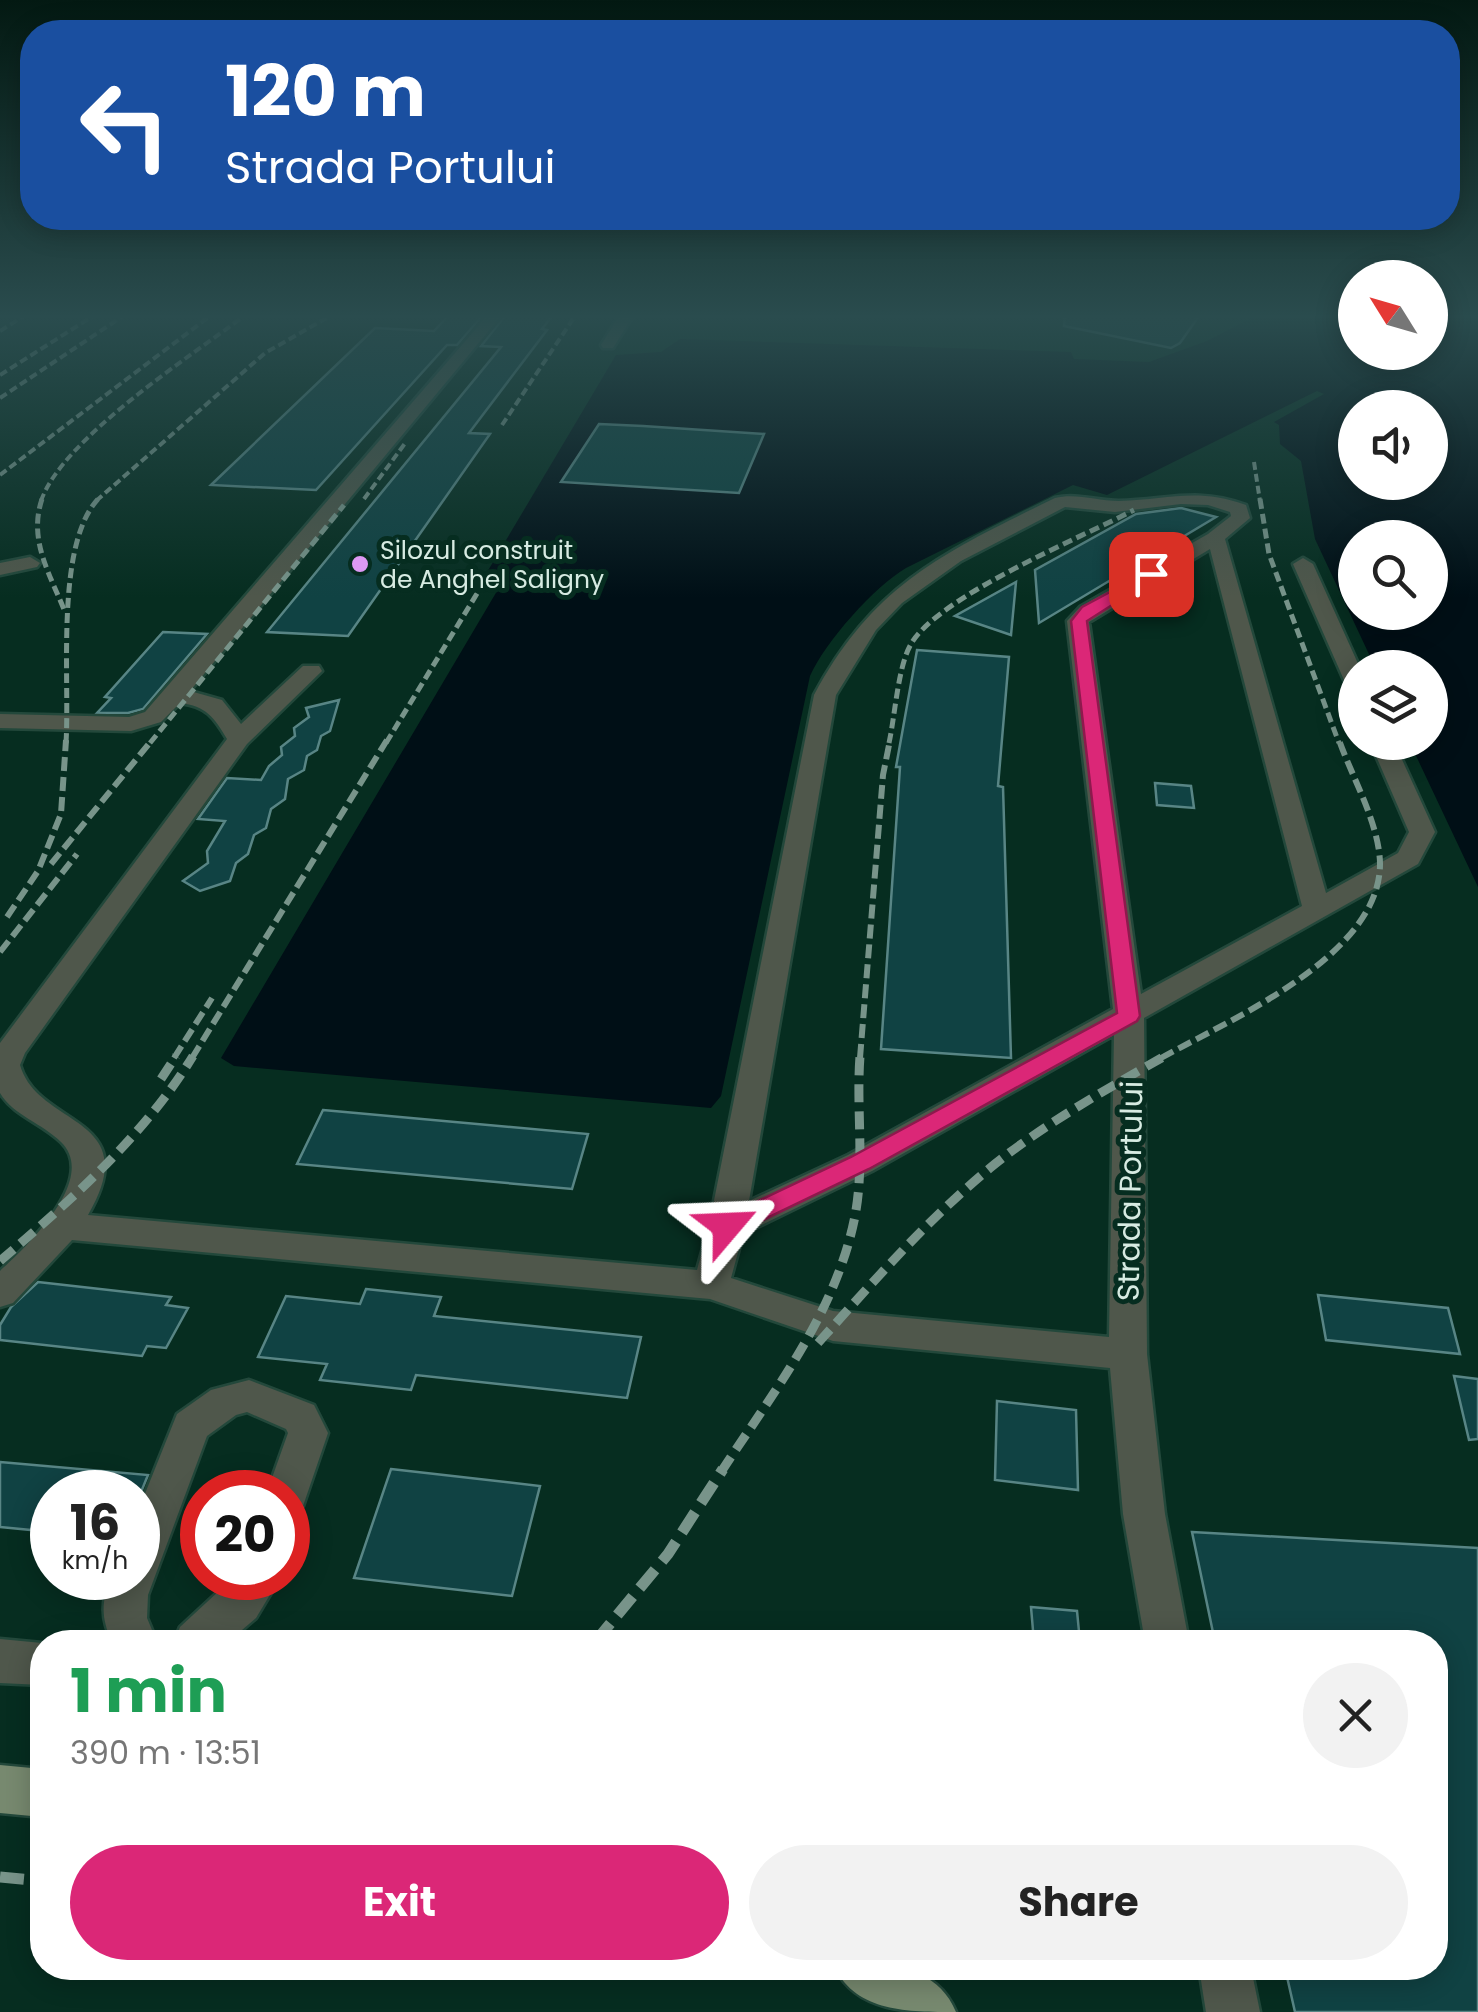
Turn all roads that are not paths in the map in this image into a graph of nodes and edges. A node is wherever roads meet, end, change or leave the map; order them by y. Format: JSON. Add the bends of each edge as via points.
{"nodes":[{"id":1,"x":415,"y":410,"type":"edge"},
{"id":2,"x":1214,"y":538,"type":"junction"},
{"id":3,"x":30,"y":563,"type":"dead end"},
{"id":4,"x":1303,"y":564,"type":"dead end"},
{"id":5,"x":0,"y":569,"type":"edge"},
{"id":6,"x":1342,"y":650,"type":"edge"},
{"id":7,"x":311,"y":671,"type":"dead end"},
{"id":8,"x":174,"y":696,"type":"junction"},
{"id":9,"x":0,"y":721,"type":"edge"},
{"id":10,"x":238,"y":739,"type":"junction"},
{"id":11,"x":1390,"y":760,"type":"edge"},
{"id":12,"x":1317,"y":910,"type":"junction"},
{"id":13,"x":1129,"y":1016,"type":"junction"},
{"id":14,"x":64,"y":1226,"type":"junction"},
{"id":15,"x":727,"y":1226,"type":"junction"},
{"id":16,"x":711,"y":1285,"type":"junction"},
{"id":17,"x":0,"y":1293,"type":"edge"},
{"id":18,"x":1128,"y":1354,"type":"junction"},
{"id":19,"x":296,"y":1470,"type":"edge"},
{"id":20,"x":160,"y":1507,"type":"edge"},
{"id":21,"x":124,"y":1600,"type":"edge"},
{"id":22,"x":243,"y":1600,"type":"edge"},
{"id":23,"x":127,"y":1630,"type":"edge"},
{"id":24,"x":210,"y":1630,"type":"edge"},
{"id":25,"x":1165,"y":1630,"type":"edge"},
{"id":26,"x":0,"y":1661,"type":"edge"},
{"id":27,"x":30,"y":1663,"type":"edge"},
{"id":28,"x":0,"y":1789,"type":"edge"},
{"id":29,"x":30,"y":1792,"type":"edge"},
{"id":30,"x":881,"y":1980,"type":"edge"},
{"id":31,"x":1227,"y":1980,"type":"edge"},
{"id":32,"x":930,"y":2012,"type":"edge"},
{"id":33,"x":1232,"y":2012,"type":"edge"}],
"edges":[{"from":1,"to":8,"type":"street"},
{"from":2,"to":12,"type":"street"},
{"from":2,"to":13,"type":"street","name":"Strada Portului","via":[[1078,621]]},
{"from":2,"to":15,"type":"street","via":[[1242,518],[1239,509],[1170,496],[1118,506],[1061,502],[902,590],[842,656],[825,695]]},
{"from":3,"to":5,"type":"street"},
{"from":4,"to":6,"type":"street"},
{"from":7,"to":10,"type":"street"},
{"from":8,"to":9,"type":"street","via":[[153,717],[132,724]]},
{"from":8,"to":10,"type":"street","via":[[210,699]]},
{"from":10,"to":14,"type":"street","via":[[4,1065],[12,1090],[83,1146],[89,1164],[83,1190]]},
{"from":11,"to":12,"type":"street","via":[[1422,832],[1420,842],[1409,858]]},
{"from":12,"to":13,"type":"street"},
{"from":13,"to":15,"type":"street","via":[[860,1163]]},
{"from":13,"to":18,"type":"street","name":"Strada Portului"},
{"from":14,"to":16,"type":"street"},
{"from":14,"to":17,"type":"street"},
{"from":15,"to":16,"type":"street"},
{"from":16,"to":18,"type":"street","via":[[834,1326]]},
{"from":18,"to":25,"type":"street","name":"Strada Portului","via":[[1144,1514]]},
{"from":19,"to":20,"type":"street","via":[[308,1433],[300,1417],[249,1396],[226,1401],[191,1426]]},
{"from":21,"to":23,"type":"street"},
{"from":22,"to":24,"type":"street"},
{"from":26,"to":27,"type":"street"},
{"from":28,"to":29,"type":"main road"},
{"from":30,"to":32,"type":"main road"},
{"from":31,"to":33,"type":"street"}]}
